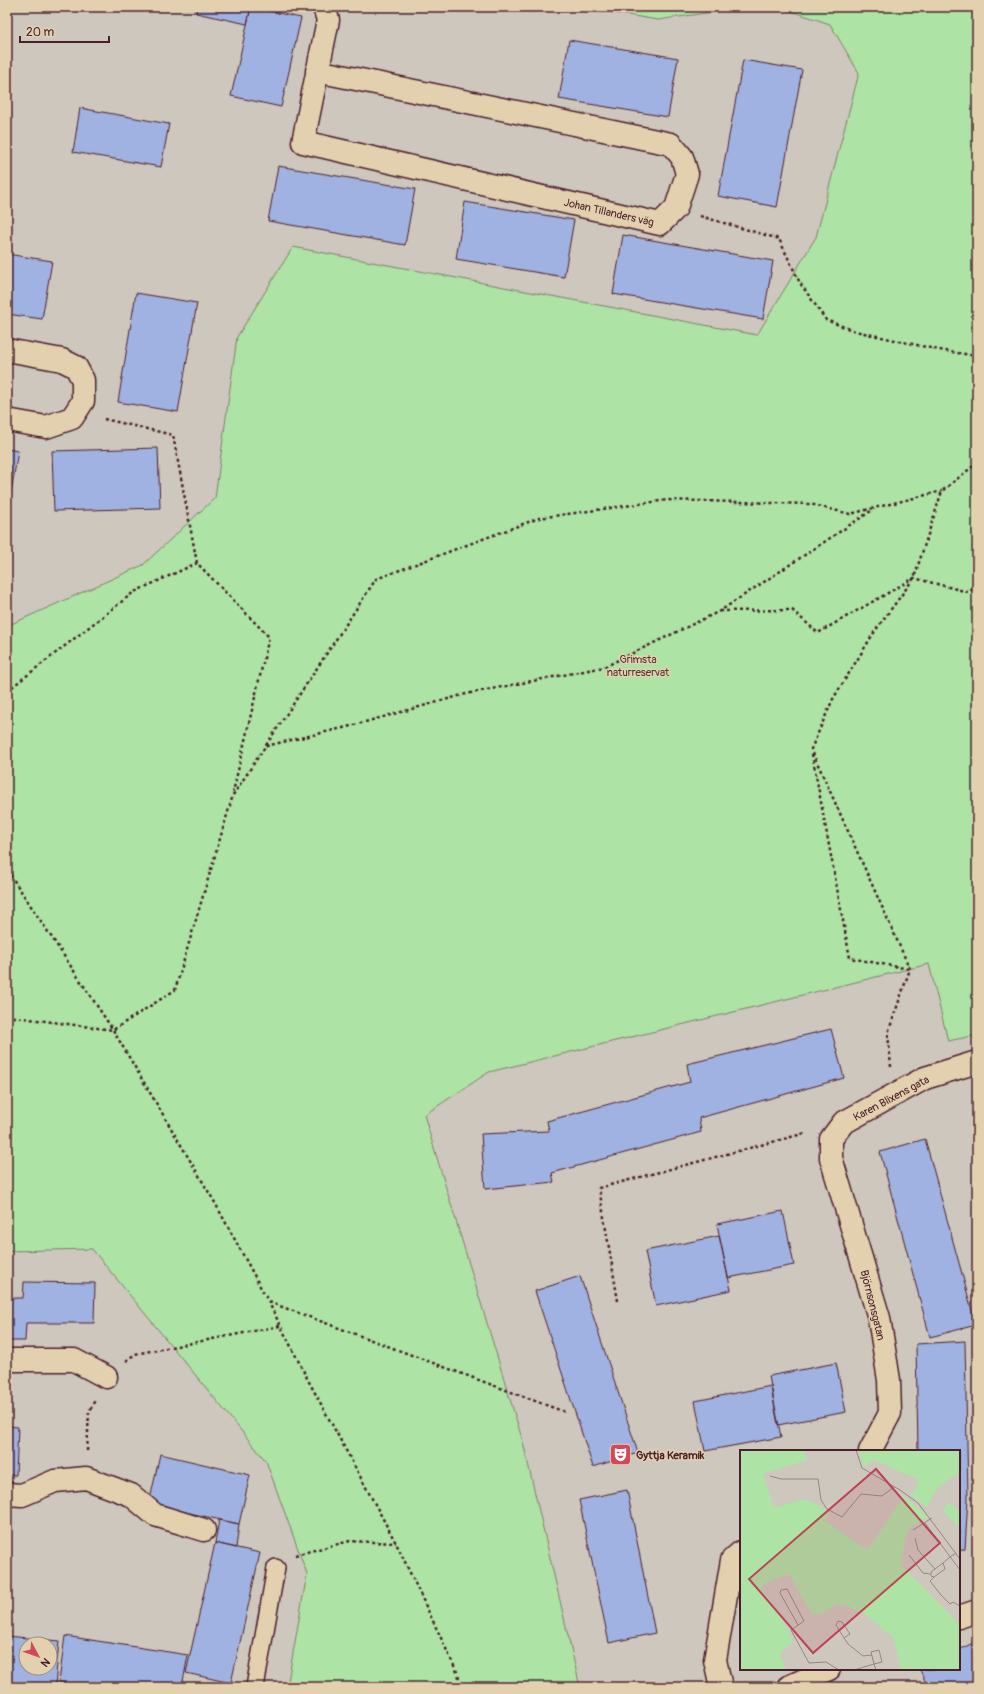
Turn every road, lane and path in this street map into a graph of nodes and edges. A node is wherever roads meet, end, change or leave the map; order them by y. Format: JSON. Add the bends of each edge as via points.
{"nodes":[{"id":1,"x":324,"y":7,"type":"edge"},
{"id":2,"x":317,"y":71,"type":"junction"},
{"id":3,"x":676,"y":208,"type":"junction"},
{"id":4,"x":7,"y":350,"type":"edge"},
{"id":5,"x":977,"y":356,"type":"edge"},
{"id":6,"x":76,"y":412,"type":"junction"},
{"id":7,"x":7,"y":420,"type":"edge"},
{"id":8,"x":977,"y":463,"type":"edge"},
{"id":9,"x":942,"y":491,"type":"junction"},
{"id":10,"x":876,"y":508,"type":"junction"},
{"id":11,"x":197,"y":563,"type":"junction"},
{"id":12,"x":914,"y":578,"type":"junction"},
{"id":13,"x":977,"y":586,"type":"edge"},
{"id":14,"x":720,"y":611,"type":"junction"},
{"id":15,"x":7,"y":691,"type":"edge"},
{"id":16,"x":265,"y":746,"type":"junction"},
{"id":17,"x":811,"y":749,"type":"junction"},
{"id":18,"x":233,"y":795,"type":"junction"},
{"id":19,"x":7,"y":870,"type":"edge"},
{"id":20,"x":910,"y":969,"type":"junction"},
{"id":21,"x":7,"y":1016,"type":"edge"},
{"id":22,"x":113,"y":1030,"type":"junction"},
{"id":23,"x":977,"y":1062,"type":"edge"},
{"id":24,"x":894,"y":1096,"type":"junction"},
{"id":25,"x":843,"y":1123,"type":"junction"},
{"id":26,"x":831,"y":1158,"type":"joint"},
{"id":27,"x":618,"y":1300,"type":"dead end"},
{"id":28,"x":268,"y":1301,"type":"junction"},
{"id":29,"x":280,"y":1326,"type":"junction"},
{"id":30,"x":7,"y":1360,"type":"edge"},
{"id":31,"x":106,"y":1377,"type":"junction"},
{"id":32,"x":564,"y":1412,"type":"dead end"},
{"id":33,"x":871,"y":1450,"type":"edge"},
{"id":34,"x":86,"y":1478,"type":"junction"},
{"id":35,"x":7,"y":1494,"type":"edge"},
{"id":36,"x":204,"y":1530,"type":"dead end"},
{"id":37,"x":396,"y":1543,"type":"junction"},
{"id":38,"x":740,"y":1553,"type":"edge"},
{"id":39,"x":276,"y":1568,"type":"joint"},
{"id":40,"x":977,"y":1611,"type":"edge"},
{"id":41,"x":960,"y":1617,"type":"edge"},
{"id":42,"x":827,"y":1670,"type":"edge"},
{"id":43,"x":255,"y":1687,"type":"edge"},
{"id":44,"x":462,"y":1687,"type":"edge"},
{"id":45,"x":721,"y":1687,"type":"edge"},
{"id":46,"x":788,"y":1687,"type":"edge"}],
"edges":[{"from":1,"to":2,"type":"street","name":"Johan Tillanders väg","via":[[328,20]]},
{"from":2,"to":3,"type":"street","name":"Johan Tillanders väg","via":[[671,144],[682,157],[688,174]]},
{"from":2,"to":3,"type":"street","name":"Johan Tillanders väg","via":[[303,142],[660,224]]},
{"from":3,"to":5,"type":"path","via":[[779,239],[800,283],[826,320],[855,331]]},
{"from":4,"to":6,"type":"street","via":[[62,360],[76,367],[83,380],[84,401]]},
{"from":6,"to":7,"type":"street","via":[[72,418],[46,427]]},
{"from":6,"to":11,"type":"path","via":[[173,435]]},
{"from":8,"to":9,"type":"path"},
{"from":9,"to":10,"type":"path"},
{"from":9,"to":12,"type":"path"},
{"from":10,"to":14,"type":"path"},
{"from":10,"to":16,"type":"path","via":[[850,514],[810,504],[667,500],[539,518],[376,580]]},
{"from":11,"to":15,"type":"path","via":[[134,592]]},
{"from":11,"to":18,"type":"path","via":[[269,636]]},
{"from":12,"to":13,"type":"path","via":[[968,592]]},
{"from":12,"to":14,"type":"path","via":[[818,633],[792,610]]},
{"from":12,"to":17,"type":"path","via":[[875,631],[838,692]]},
{"from":14,"to":16,"type":"path","via":[[604,667],[466,694],[347,727]]},
{"from":16,"to":18,"type":"path"},
{"from":17,"to":20,"type":"path"},
{"from":17,"to":20,"type":"path","via":[[850,958]]},
{"from":18,"to":22,"type":"path","via":[[175,990]]},
{"from":19,"to":22,"type":"path"},
{"from":20,"to":24,"type":"path","via":[[888,1033]]},
{"from":21,"to":22,"type":"path"},
{"from":22,"to":28,"type":"path","via":[[214,1201]]},
{"from":23,"to":24,"type":"street","name":"Karen Blixens gata","via":[[925,1078]]},
{"from":24,"to":25,"type":"street","name":"Karen Blixens gata"},
{"from":25,"to":26,"type":"street","name":"Karen Blixens gata","via":[[831,1138]]},
{"from":25,"to":27,"type":"path","via":[[599,1188]]},
{"from":26,"to":33,"type":"street","name":"Björnsonsgatan","via":[[879,1318],[889,1380],[890,1413]]},
{"from":28,"to":29,"type":"path"},
{"from":28,"to":32,"type":"path"},
{"from":29,"to":31,"type":"path","via":[[136,1354]]},
{"from":29,"to":37,"type":"path"},
{"from":30,"to":31,"type":"street","via":[[74,1360]]},
{"from":31,"to":34,"type":"path","via":[[89,1412]]},
{"from":34,"to":35,"type":"street","via":[[56,1482],[22,1495]]},
{"from":34,"to":36,"type":"street","via":[[132,1496],[155,1515]]},
{"from":37,"to":39,"type":"path","via":[[350,1541],[286,1557]]},
{"from":37,"to":44,"type":"path"},
{"from":38,"to":45,"type":"street","via":[[732,1560],[715,1660]]},
{"from":39,"to":43,"type":"lane"},
{"from":40,"to":41,"type":"street"},
{"from":42,"to":46,"type":"street"}]}
